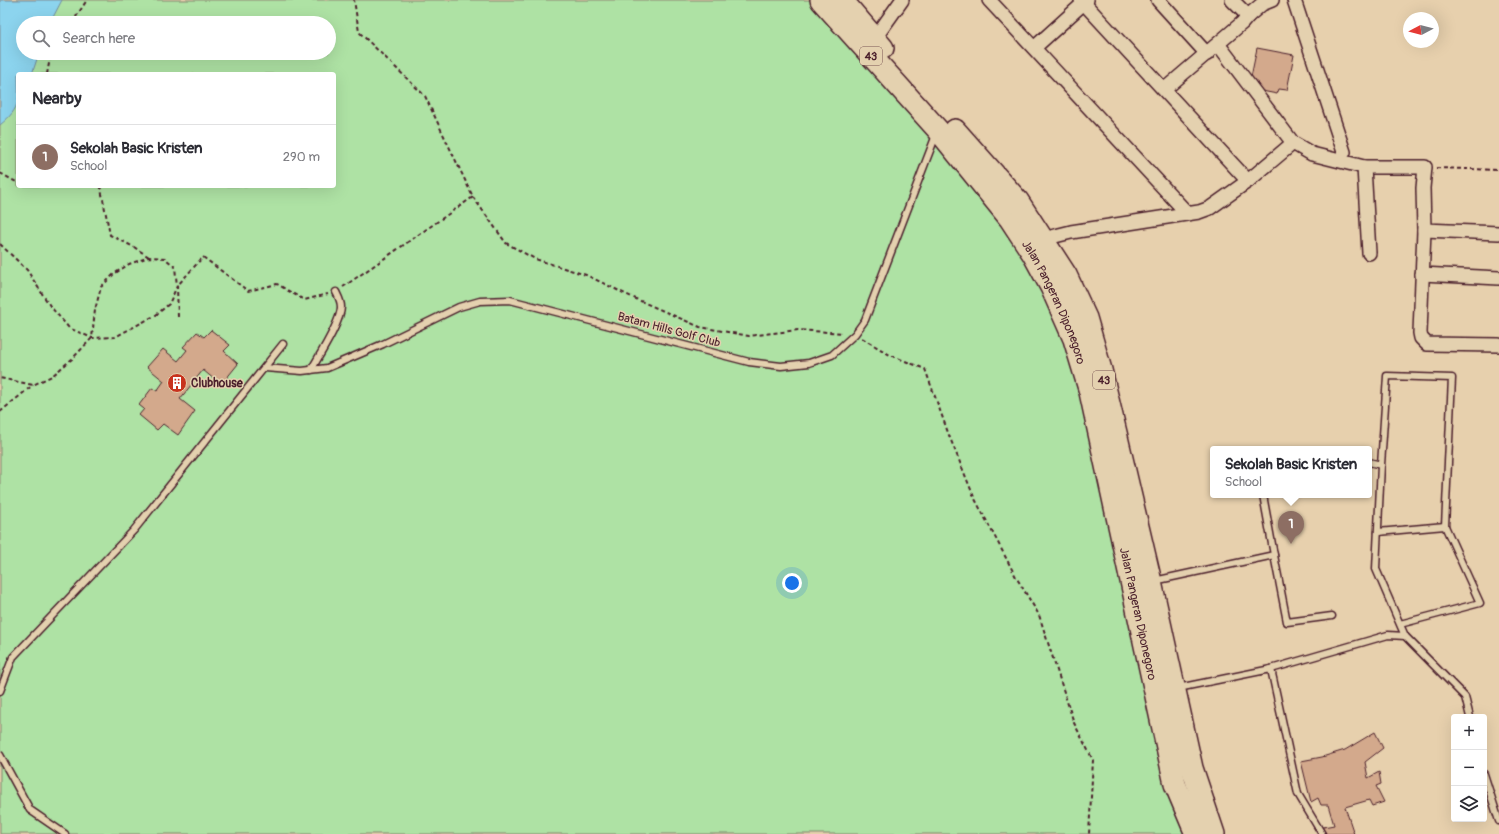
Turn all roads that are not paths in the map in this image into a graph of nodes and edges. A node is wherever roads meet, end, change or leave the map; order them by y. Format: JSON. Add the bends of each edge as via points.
{"nodes":[{"id":1,"x":821,"y":0,"type":"edge"},
{"id":2,"x":902,"y":0,"type":"edge"},
{"id":3,"x":989,"y":0,"type":"edge"},
{"id":4,"x":1158,"y":0,"type":"edge"},
{"id":5,"x":1232,"y":0,"type":"edge"},
{"id":6,"x":1272,"y":0,"type":"edge"},
{"id":7,"x":1294,"y":0,"type":"edge"},
{"id":8,"x":844,"y":1,"type":"edge"},
{"id":9,"x":1084,"y":1,"type":"edge"},
{"id":10,"x":1248,"y":16,"type":"junction"},
{"id":11,"x":875,"y":38,"type":"junction"},
{"id":12,"x":1218,"y":44,"type":"junction"},
{"id":13,"x":1034,"y":48,"type":"junction"},
{"id":14,"x":1207,"y":54,"type":"junction"},
{"id":15,"x":1165,"y":89,"type":"junction"},
{"id":16,"x":938,"y":130,"type":"junction"},
{"id":17,"x":1293,"y":143,"type":"junction"},
{"id":18,"x":1344,"y":152,"type":"dead end"},
{"id":19,"x":1364,"y":167,"type":"junction"},
{"id":20,"x":1248,"y":181,"type":"junction"},
{"id":21,"x":1187,"y":213,"type":"junction"},
{"id":22,"x":1424,"y":230,"type":"junction"},
{"id":23,"x":1499,"y":233,"type":"edge"},
{"id":24,"x":1043,"y":239,"type":"junction"},
{"id":25,"x":1370,"y":253,"type":"dead end"},
{"id":26,"x":1422,"y":274,"type":"junction"},
{"id":27,"x":1499,"y":278,"type":"edge"},
{"id":28,"x":336,"y":292,"type":"road end"},
{"id":29,"x":283,"y":344,"type":"dead end"},
{"id":30,"x":1499,"y":345,"type":"edge"},
{"id":31,"x":265,"y":368,"type":"junction"},
{"id":32,"x":311,"y":370,"type":"junction"},
{"id":33,"x":1372,"y":463,"type":"edge"},
{"id":34,"x":1381,"y":465,"type":"junction"},
{"id":35,"x":1264,"y":498,"type":"edge"},
{"id":36,"x":1445,"y":526,"type":"junction"},
{"id":37,"x":1378,"y":532,"type":"junction"},
{"id":38,"x":1274,"y":555,"type":"junction"},
{"id":39,"x":1151,"y":582,"type":"junction"},
{"id":40,"x":1332,"y":616,"type":"dead end"},
{"id":41,"x":1400,"y":624,"type":"junction"},
{"id":42,"x":1405,"y":636,"type":"junction"},
{"id":43,"x":1271,"y":669,"type":"junction"},
{"id":44,"x":1175,"y":689,"type":"junction"},
{"id":45,"x":0,"y":691,"type":"edge"},
{"id":46,"x":1469,"y":714,"type":"edge"},
{"id":47,"x":0,"y":755,"type":"edge"},
{"id":48,"x":1487,"y":783,"type":"edge"},
{"id":49,"x":1499,"y":821,"type":"edge"},
{"id":50,"x":65,"y":834,"type":"edge"},
{"id":51,"x":1196,"y":834,"type":"edge"},
{"id":52,"x":1214,"y":834,"type":"edge"},
{"id":53,"x":1322,"y":834,"type":"edge"}],
"edges":[{"from":1,"to":16,"type":"highway","name":"Jalan Pangeran Diponegoro","number":"43"},
{"from":2,"to":11,"type":"street"},
{"from":3,"to":13,"type":"street"},
{"from":4,"to":14,"type":"street"},
{"from":5,"to":10,"type":"street"},
{"from":6,"to":10,"type":"street","via":[[1262,4]]},
{"from":7,"to":18,"type":"street"},
{"from":8,"to":11,"type":"highway","name":"Jalan Pangeran Diponegoro","number":"43"},
{"from":9,"to":13,"type":"street"},
{"from":9,"to":15,"type":"street"},
{"from":10,"to":12,"type":"street"},
{"from":11,"to":24,"type":"highway","name":"Jalan Pangeran Diponegoro","number":"43","via":[[1018,201]]},
{"from":12,"to":14,"type":"street"},
{"from":12,"to":17,"type":"street"},
{"from":13,"to":21,"type":"street"},
{"from":14,"to":15,"type":"street"},
{"from":15,"to":20,"type":"street"},
{"from":16,"to":32,"type":"lane","name":"Batam Hills Golf Club","via":[[865,320],[855,334],[832,355],[809,363],[781,366],[749,362],[510,300],[480,301],[459,307],[327,368]]},
{"from":16,"to":51,"type":"highway","name":"Jalan Pangeran Diponegoro","number":"43","via":[[1010,219],[1050,287],[1074,339],[1098,426],[1175,784]]},
{"from":17,"to":19,"type":"street","via":[[1312,154]]},
{"from":17,"to":20,"type":"street"},
{"from":19,"to":22,"type":"street","via":[[1425,167]]},
{"from":19,"to":25,"type":"street"},
{"from":20,"to":21,"type":"street","via":[[1210,208]]},
{"from":21,"to":24,"type":"street"},
{"from":22,"to":23,"type":"street"},
{"from":22,"to":26,"type":"street"},
{"from":24,"to":39,"type":"highway","name":"Jalan Pangeran Diponegoro","number":"43","via":[[1066,275],[1086,318],[1101,370]]},
{"from":26,"to":27,"type":"street"},
{"from":26,"to":30,"type":"street","via":[[1420,334],[1423,342]]},
{"from":28,"to":32,"type":"lane","via":[[341,304],[340,313]]},
{"from":29,"to":31,"type":"lane"},
{"from":31,"to":32,"type":"lane","name":"Batam Hills Golf Club"},
{"from":31,"to":45,"type":"lane","via":[[134,530],[13,657]]},
{"from":33,"to":34,"type":"lane"},
{"from":34,"to":36,"type":"lane","via":[[1387,376],[1452,378]]},
{"from":34,"to":37,"type":"lane"},
{"from":35,"to":38,"type":"lane"},
{"from":36,"to":37,"type":"lane"},
{"from":36,"to":41,"type":"lane","via":[[1480,603]]},
{"from":37,"to":41,"type":"lane","via":[[1376,569]]},
{"from":38,"to":39,"type":"lane"},
{"from":38,"to":40,"type":"lane","via":[[1287,622]]},
{"from":39,"to":44,"type":"highway","name":"Jalan Pangeran Diponegoro","number":"43"},
{"from":41,"to":42,"type":"lane"},
{"from":42,"to":43,"type":"lane","via":[[1388,635]]},
{"from":42,"to":46,"type":"lane","via":[[1465,696]]},
{"from":43,"to":44,"type":"lane"},
{"from":43,"to":53,"type":"lane","via":[[1298,794]]},
{"from":44,"to":52,"type":"highway","name":"Jalan Pangeran Diponegoro","number":"43","via":[[1192,768]]},
{"from":47,"to":50,"type":"lane","via":[[30,810]]},
{"from":48,"to":49,"type":"lane"}]}
